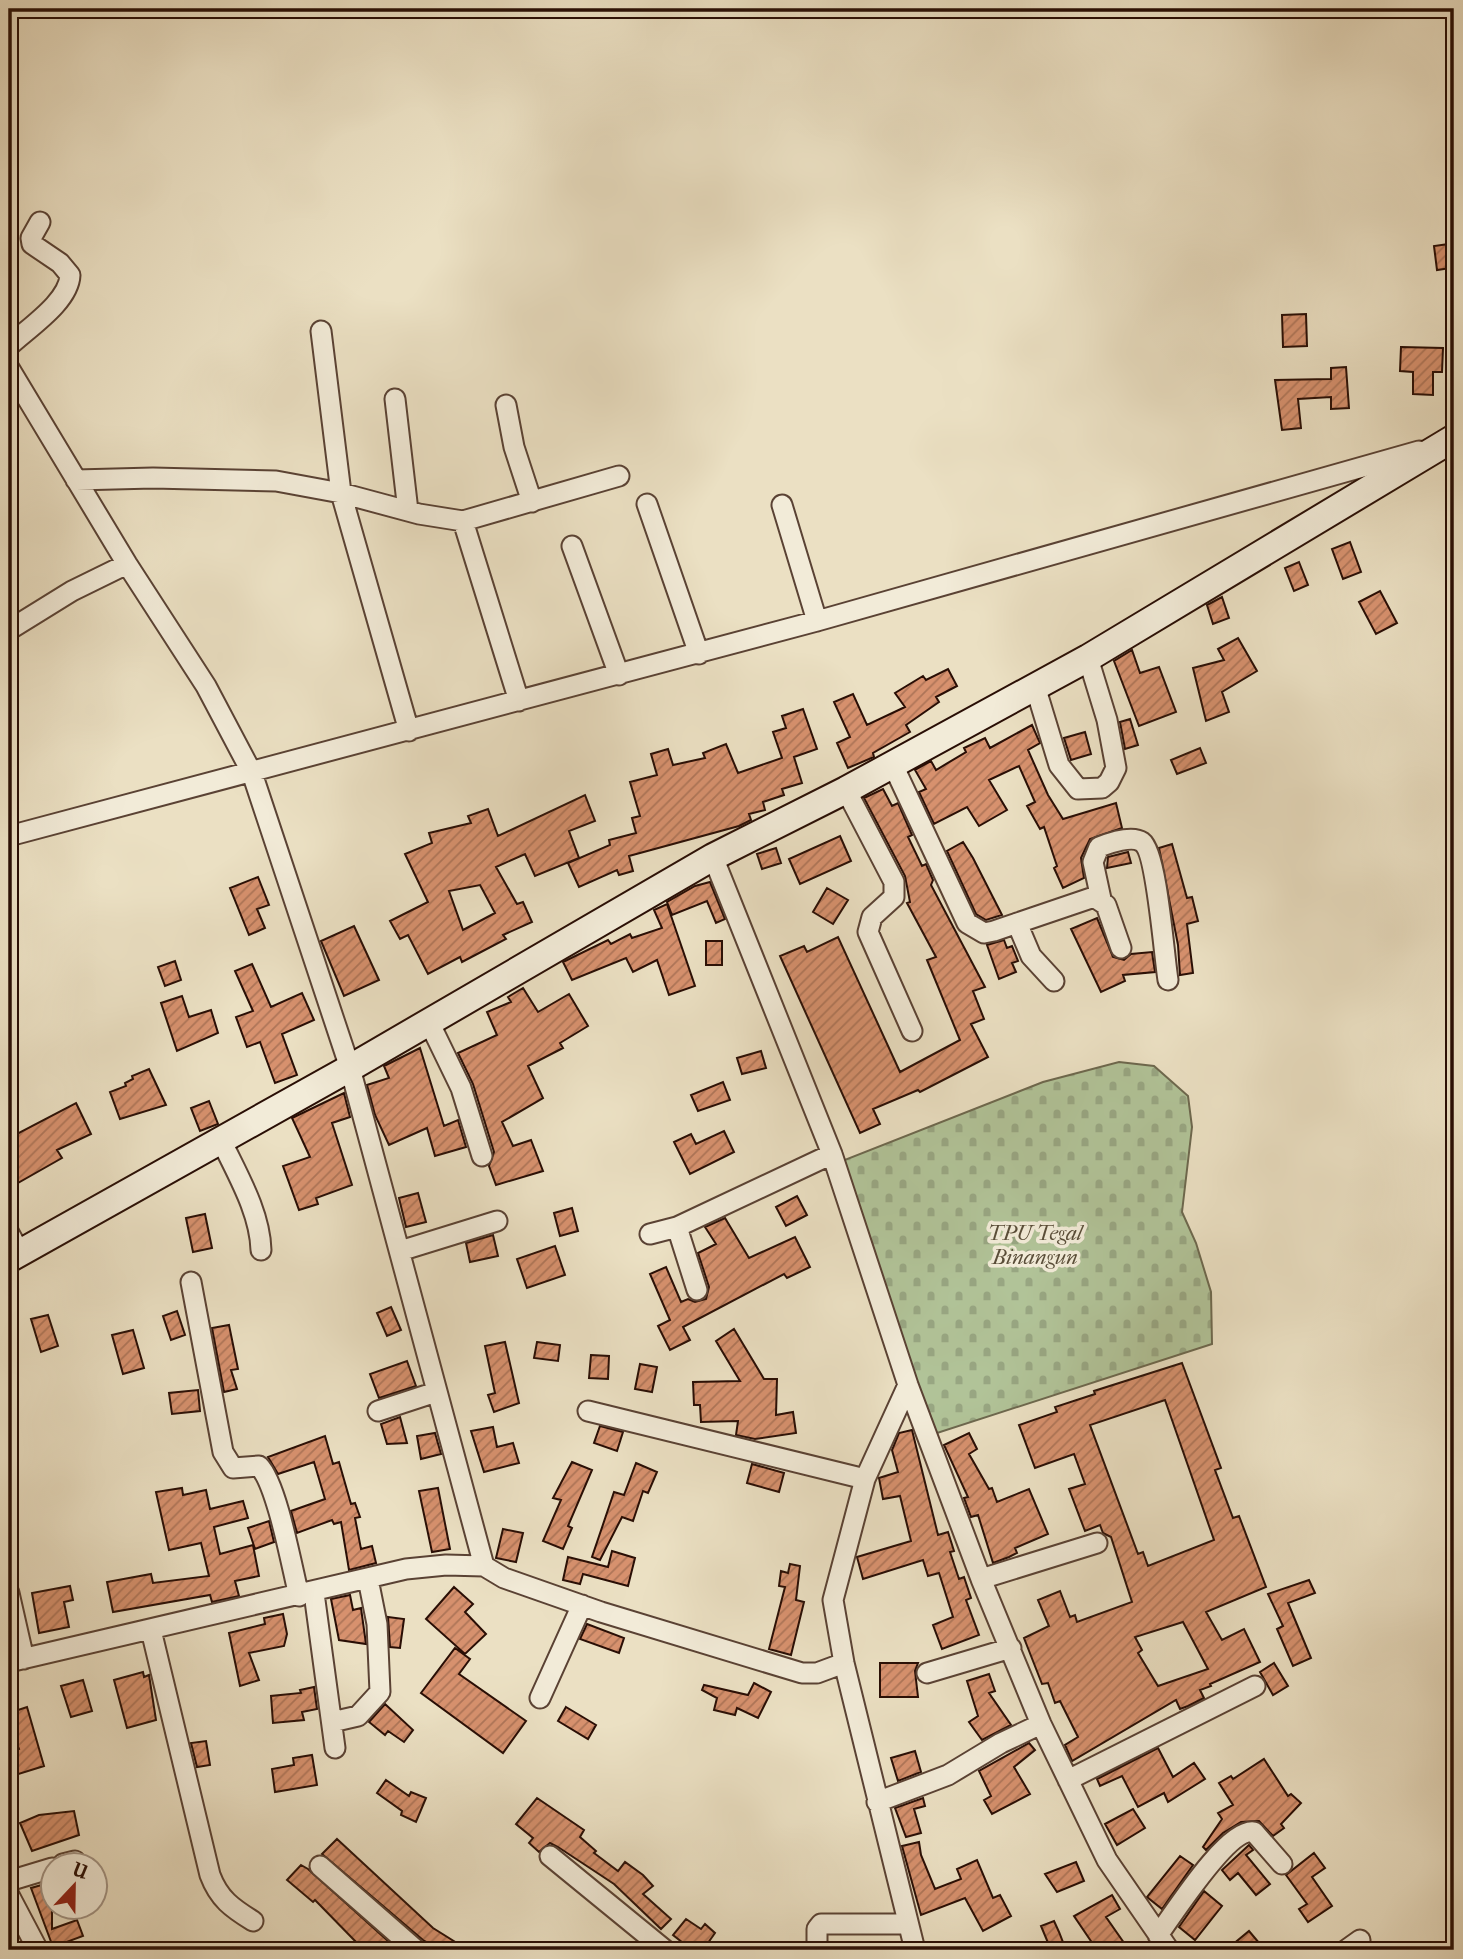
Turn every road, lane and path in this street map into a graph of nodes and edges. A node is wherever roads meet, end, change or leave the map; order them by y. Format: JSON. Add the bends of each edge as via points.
{"nodes":[{"id":1,"x":40,"y":222,"type":"dead end"},
{"id":2,"x":321,"y":331,"type":"dead end"},
{"id":3,"x":9,"y":346,"type":"edge"},
{"id":4,"x":9,"y":368,"type":"edge"},
{"id":5,"x":395,"y":399,"type":"dead end"},
{"id":6,"x":506,"y":405,"type":"dead end"},
{"id":7,"x":1448,"y":441,"type":"edge"},
{"id":8,"x":619,"y":476,"type":"dead end"},
{"id":9,"x":76,"y":480,"type":"junction"},
{"id":10,"x":341,"y":493,"type":"junction"},
{"id":11,"x":532,"y":502,"type":"junction"},
{"id":12,"x":647,"y":504,"type":"dead end"},
{"id":13,"x":782,"y":505,"type":"dead end"},
{"id":14,"x":408,"y":511,"type":"junction"},
{"id":15,"x":463,"y":521,"type":"junction"},
{"id":16,"x":572,"y":546,"type":"dead end"},
{"id":17,"x":127,"y":564,"type":"junction"},
{"id":18,"x":817,"y":621,"type":"junction"},
{"id":19,"x":9,"y":630,"type":"edge"},
{"id":20,"x":699,"y":654,"type":"junction"},
{"id":21,"x":1088,"y":658,"type":"junction"},
{"id":22,"x":619,"y":675,"type":"junction"},
{"id":23,"x":1035,"y":687,"type":"junction"},
{"id":24,"x":519,"y":701,"type":"junction"},
{"id":25,"x":409,"y":731,"type":"junction"},
{"id":26,"x":892,"y":765,"type":"junction"},
{"id":27,"x":252,"y":773,"type":"junction"},
{"id":28,"x":846,"y":790,"type":"junction"},
{"id":29,"x":9,"y":836,"type":"edge"},
{"id":30,"x":713,"y":857,"type":"junction"},
{"id":31,"x":1101,"y":899,"type":"junction"},
{"id":32,"x":1017,"y":923,"type":"junction"},
{"id":33,"x":1121,"y":948,"type":"dead end"},
{"id":34,"x":1054,"y":981,"type":"dead end"},
{"id":35,"x":1168,"y":981,"type":"dead end"},
{"id":36,"x":429,"y":1022,"type":"junction"},
{"id":37,"x":912,"y":1031,"type":"dead end"},
{"id":38,"x":350,"y":1068,"type":"junction"},
{"id":39,"x":222,"y":1140,"type":"junction"},
{"id":40,"x":832,"y":1154,"type":"junction"},
{"id":41,"x":482,"y":1156,"type":"dead end"},
{"id":42,"x":497,"y":1221,"type":"dead end"},
{"id":43,"x":677,"y":1227,"type":"junction"},
{"id":44,"x":650,"y":1234,"type":"dead end"},
{"id":45,"x":13,"y":1248,"type":"edge"},
{"id":46,"x":261,"y":1250,"type":"dead end"},
{"id":47,"x":400,"y":1251,"type":"junction"},
{"id":48,"x":191,"y":1282,"type":"dead end"},
{"id":49,"x":697,"y":1290,"type":"dead end"},
{"id":50,"x":908,"y":1385,"type":"junction"},
{"id":51,"x":436,"y":1392,"type":"junction"},
{"id":52,"x":378,"y":1411,"type":"dead end"},
{"id":53,"x":588,"y":1411,"type":"dead end"},
{"id":54,"x":865,"y":1479,"type":"junction"},
{"id":55,"x":1097,"y":1543,"type":"dead end"},
{"id":56,"x":484,"y":1566,"type":"junction"},
{"id":57,"x":368,"y":1579,"type":"junction"},
{"id":58,"x":981,"y":1579,"type":"junction"},
{"id":59,"x":9,"y":1593,"type":"edge"},
{"id":60,"x":307,"y":1594,"type":"junction"},
{"id":61,"x":582,"y":1605,"type":"junction"},
{"id":62,"x":151,"y":1630,"type":"junction"},
{"id":63,"x":1011,"y":1648,"type":"junction"},
{"id":64,"x":16,"y":1661,"type":"edge"},
{"id":65,"x":844,"y":1663,"type":"junction"},
{"id":66,"x":927,"y":1673,"type":"dead end"},
{"id":67,"x":1255,"y":1686,"type":"dead end"},
{"id":68,"x":540,"y":1698,"type":"dead end"},
{"id":69,"x":332,"y":1722,"type":"junction"},
{"id":70,"x":1041,"y":1724,"type":"junction"},
{"id":71,"x":335,"y":1748,"type":"dead end"},
{"id":72,"x":1068,"y":1780,"type":"junction"},
{"id":73,"x":877,"y":1802,"type":"junction"},
{"id":74,"x":550,"y":1856,"type":"dead end"},
{"id":75,"x":1282,"y":1864,"type":"dead end"},
{"id":76,"x":320,"y":1866,"type":"dead end"},
{"id":77,"x":38,"y":1872,"type":"edge"},
{"id":78,"x":9,"y":1881,"type":"edge"},
{"id":79,"x":9,"y":1895,"type":"edge"},
{"id":80,"x":253,"y":1921,"type":"dead end"},
{"id":81,"x":906,"y":1924,"type":"junction"},
{"id":82,"x":1164,"y":1943,"type":"edge"},
{"id":83,"x":38,"y":1950,"type":"edge"},
{"id":84,"x":416,"y":1950,"type":"edge"},
{"id":85,"x":663,"y":1950,"type":"edge"},
{"id":86,"x":817,"y":1950,"type":"edge"},
{"id":87,"x":915,"y":1950,"type":"edge"}],
"edges":[{"from":1,"to":3,"type":"street","via":[[32,244],[60,263],[70,275],[69,285]]},
{"from":2,"to":10,"type":"street"},
{"from":4,"to":9,"type":"street"},
{"from":5,"to":14,"type":"street"},
{"from":6,"to":11,"type":"street"},
{"from":7,"to":18,"type":"street"},
{"from":7,"to":21,"type":"street"},
{"from":8,"to":11,"type":"street"},
{"from":9,"to":10,"type":"street","via":[[276,481]]},
{"from":9,"to":17,"type":"street"},
{"from":10,"to":14,"type":"street"},
{"from":10,"to":25,"type":"street"},
{"from":11,"to":15,"type":"street"},
{"from":12,"to":20,"type":"street"},
{"from":13,"to":18,"type":"street"},
{"from":14,"to":15,"type":"street"},
{"from":15,"to":24,"type":"street"},
{"from":16,"to":22,"type":"street"},
{"from":17,"to":19,"type":"street"},
{"from":17,"to":27,"type":"street","via":[[206,686]]},
{"from":18,"to":20,"type":"street"},
{"from":20,"to":22,"type":"street"},
{"from":21,"to":23,"type":"street"},
{"from":21,"to":23,"type":"street","via":[[1116,768],[1102,788],[1078,789],[1059,765]]},
{"from":22,"to":24,"type":"street"},
{"from":23,"to":26,"type":"street"},
{"from":24,"to":25,"type":"street"},
{"from":25,"to":27,"type":"street"},
{"from":26,"to":28,"type":"street"},
{"from":26,"to":32,"type":"street","via":[[967,923],[984,933]]},
{"from":27,"to":29,"type":"street"},
{"from":27,"to":38,"type":"street"},
{"from":28,"to":30,"type":"street"},
{"from":28,"to":37,"type":"street","via":[[894,882],[894,897],[872,917],[869,932]]},
{"from":30,"to":36,"type":"street"},
{"from":30,"to":40,"type":"street"},
{"from":31,"to":32,"type":"street","via":[[1094,897]]},
{"from":31,"to":33,"type":"street"},
{"from":31,"to":35,"type":"street","via":[[1093,862],[1099,847],[1136,839],[1142,842],[1149,850],[1157,892]]},
{"from":32,"to":34,"type":"street","via":[[1031,956]]},
{"from":36,"to":38,"type":"street"},
{"from":36,"to":41,"type":"street","via":[[461,1088]]},
{"from":38,"to":39,"type":"street"},
{"from":38,"to":47,"type":"street"},
{"from":39,"to":45,"type":"street"},
{"from":39,"to":46,"type":"street","via":[[247,1195],[261,1235]]},
{"from":40,"to":43,"type":"street"},
{"from":40,"to":50,"type":"street"},
{"from":42,"to":47,"type":"street"},
{"from":43,"to":44,"type":"street"},
{"from":43,"to":49,"type":"street"},
{"from":47,"to":51,"type":"street"},
{"from":48,"to":60,"type":"street","via":[[223,1452],[233,1468],[259,1466],[264,1471]]},
{"from":50,"to":54,"type":"street"},
{"from":50,"to":58,"type":"street"},
{"from":51,"to":52,"type":"street"},
{"from":51,"to":56,"type":"street"},
{"from":53,"to":54,"type":"street"},
{"from":54,"to":65,"type":"street","via":[[832,1600]]},
{"from":55,"to":58,"type":"street"},
{"from":56,"to":57,"type":"street","via":[[406,1569]]},
{"from":56,"to":61,"type":"street"},
{"from":57,"to":60,"type":"street"},
{"from":57,"to":69,"type":"street","via":[[377,1624],[380,1692],[358,1717]]},
{"from":58,"to":63,"type":"street"},
{"from":59,"to":64,"type":"street"},
{"from":60,"to":62,"type":"street"},
{"from":60,"to":69,"type":"street"},
{"from":61,"to":65,"type":"street","via":[[802,1673]]},
{"from":61,"to":68,"type":"street"},
{"from":62,"to":64,"type":"street"},
{"from":62,"to":80,"type":"street","via":[[210,1875],[228,1905]]},
{"from":63,"to":66,"type":"street"},
{"from":63,"to":70,"type":"street"},
{"from":65,"to":73,"type":"street"},
{"from":67,"to":72,"type":"street"},
{"from":69,"to":71,"type":"street"},
{"from":70,"to":72,"type":"street"},
{"from":70,"to":73,"type":"street","via":[[948,1775]]},
{"from":72,"to":82,"type":"street","via":[[1107,1860]]},
{"from":73,"to":81,"type":"street"},
{"from":74,"to":85,"type":"street"},
{"from":75,"to":82,"type":"street","via":[[1254,1832],[1237,1837],[1199,1879]]},
{"from":76,"to":84,"type":"street"},
{"from":77,"to":78,"type":"street"},
{"from":79,"to":83,"type":"street"},
{"from":81,"to":86,"type":"street","via":[[821,1924]]},
{"from":81,"to":87,"type":"street"}]}
